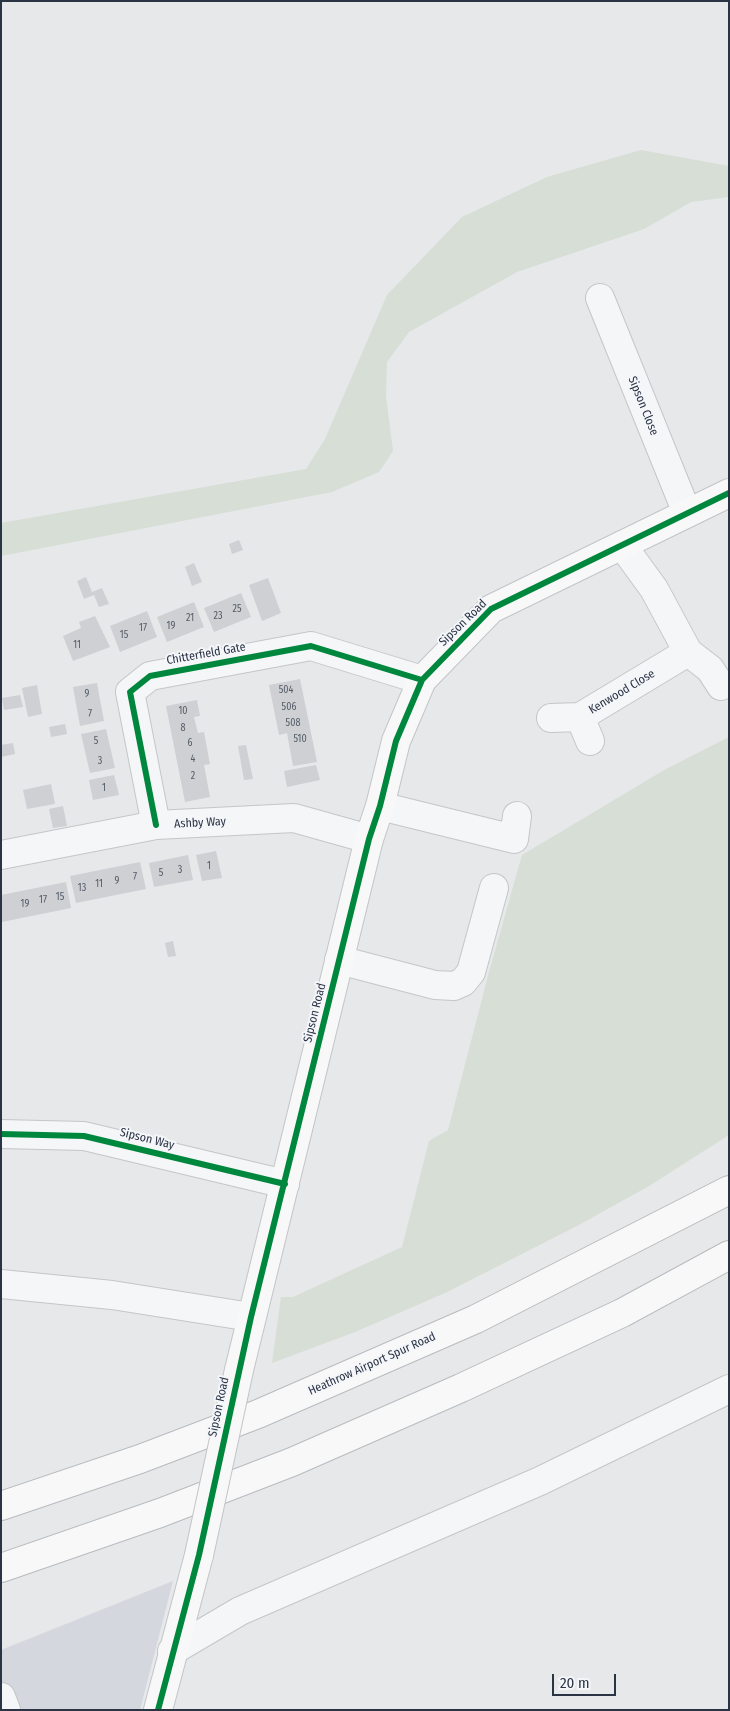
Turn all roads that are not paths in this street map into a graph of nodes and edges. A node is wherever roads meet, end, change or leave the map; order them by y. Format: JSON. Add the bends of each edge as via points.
{"nodes":[{"id":1,"x":600,"y":298,"type":"dead end"},
{"id":2,"x":729,"y":493,"type":"edge"},
{"id":3,"x":687,"y":513,"type":"junction"},
{"id":4,"x":622,"y":545,"type":"junction"},
{"id":5,"x":688,"y":652,"type":"junction"},
{"id":6,"x":422,"y":680,"type":"junction"},
{"id":7,"x":721,"y":686,"type":"dead end"},
{"id":8,"x":551,"y":718,"type":"dead end"},
{"id":9,"x":380,"y":806,"type":"junction"},
{"id":10,"x":518,"y":816,"type":"dead end"},
{"id":11,"x":156,"y":825,"type":"junction"},
{"id":12,"x":369,"y":838,"type":"junction"},
{"id":13,"x":1,"y":855,"type":"edge"},
{"id":14,"x":494,"y":888,"type":"dead end"},
{"id":15,"x":339,"y":960,"type":"junction"},
{"id":16,"x":1,"y":1134,"type":"edge"},
{"id":17,"x":285,"y":1184,"type":"junction"},
{"id":18,"x":729,"y":1190,"type":"edge"},
{"id":19,"x":729,"y":1255,"type":"edge"},
{"id":20,"x":1,"y":1284,"type":"edge"},
{"id":21,"x":251,"y":1317,"type":"junction"},
{"id":22,"x":729,"y":1389,"type":"edge"},
{"id":23,"x":1,"y":1506,"type":"edge"},
{"id":24,"x":1,"y":1568,"type":"edge"},
{"id":25,"x":172,"y":1651,"type":"junction"},
{"id":26,"x":1,"y":1697,"type":"edge"},
{"id":27,"x":6,"y":1710,"type":"edge"},
{"id":28,"x":158,"y":1710,"type":"edge"}],
"edges":[{"from":1,"to":3,"type":"street","name":"Sipson Close"},
{"from":2,"to":3,"type":"main road","name":"Sipson Road"},
{"from":3,"to":4,"type":"main road","name":"Sipson Road"},
{"from":4,"to":5,"type":"street","via":[[654,589]]},
{"from":4,"to":6,"type":"main road","name":"Sipson Road","via":[[491,609]]},
{"from":5,"to":7,"type":"street","via":[[710,669]]},
{"from":5,"to":8,"type":"street","name":"Kenwood Close","via":[[585,729]]},
{"from":6,"to":9,"type":"main road","name":"Sipson Road","via":[[396,742]]},
{"from":6,"to":11,"type":"street","name":"Chitterfield Gate","via":[[311,646],[150,676],[130,692]]},
{"from":9,"to":10,"type":"street","via":[[514,839]]},
{"from":9,"to":12,"type":"main road","name":"Sipson Road"},
{"from":11,"to":12,"type":"street","name":"Ashby Way","via":[[294,818]]},
{"from":11,"to":13,"type":"street","name":"Ashby Way"},
{"from":12,"to":15,"type":"main road","name":"Sipson Road"},
{"from":14,"to":15,"type":"street","via":[[471,972],[463,982],[454,986],[435,984]]},
{"from":15,"to":17,"type":"main road","name":"Sipson Road"},
{"from":16,"to":17,"type":"street","name":"Sipson Way","via":[[84,1136]]},
{"from":17,"to":21,"type":"main road","name":"Sipson Road"},
{"from":18,"to":23,"type":"main road","name":"Heathrow Airport Spur Road","via":[[476,1318],[267,1410],[140,1459]]},
{"from":19,"to":24,"type":"main road","via":[[622,1313],[318,1450],[160,1513]]},
{"from":20,"to":21,"type":"street","via":[[112,1295]]},
{"from":21,"to":25,"type":"main road","name":"Sipson Road","bridge":true,"via":[[198,1555]]},
{"from":22,"to":25,"type":"street","via":[[540,1481],[240,1611]]},
{"from":25,"to":28,"type":"main road","name":"Sipson Road"},
{"from":26,"to":27,"type":"street"}]}
